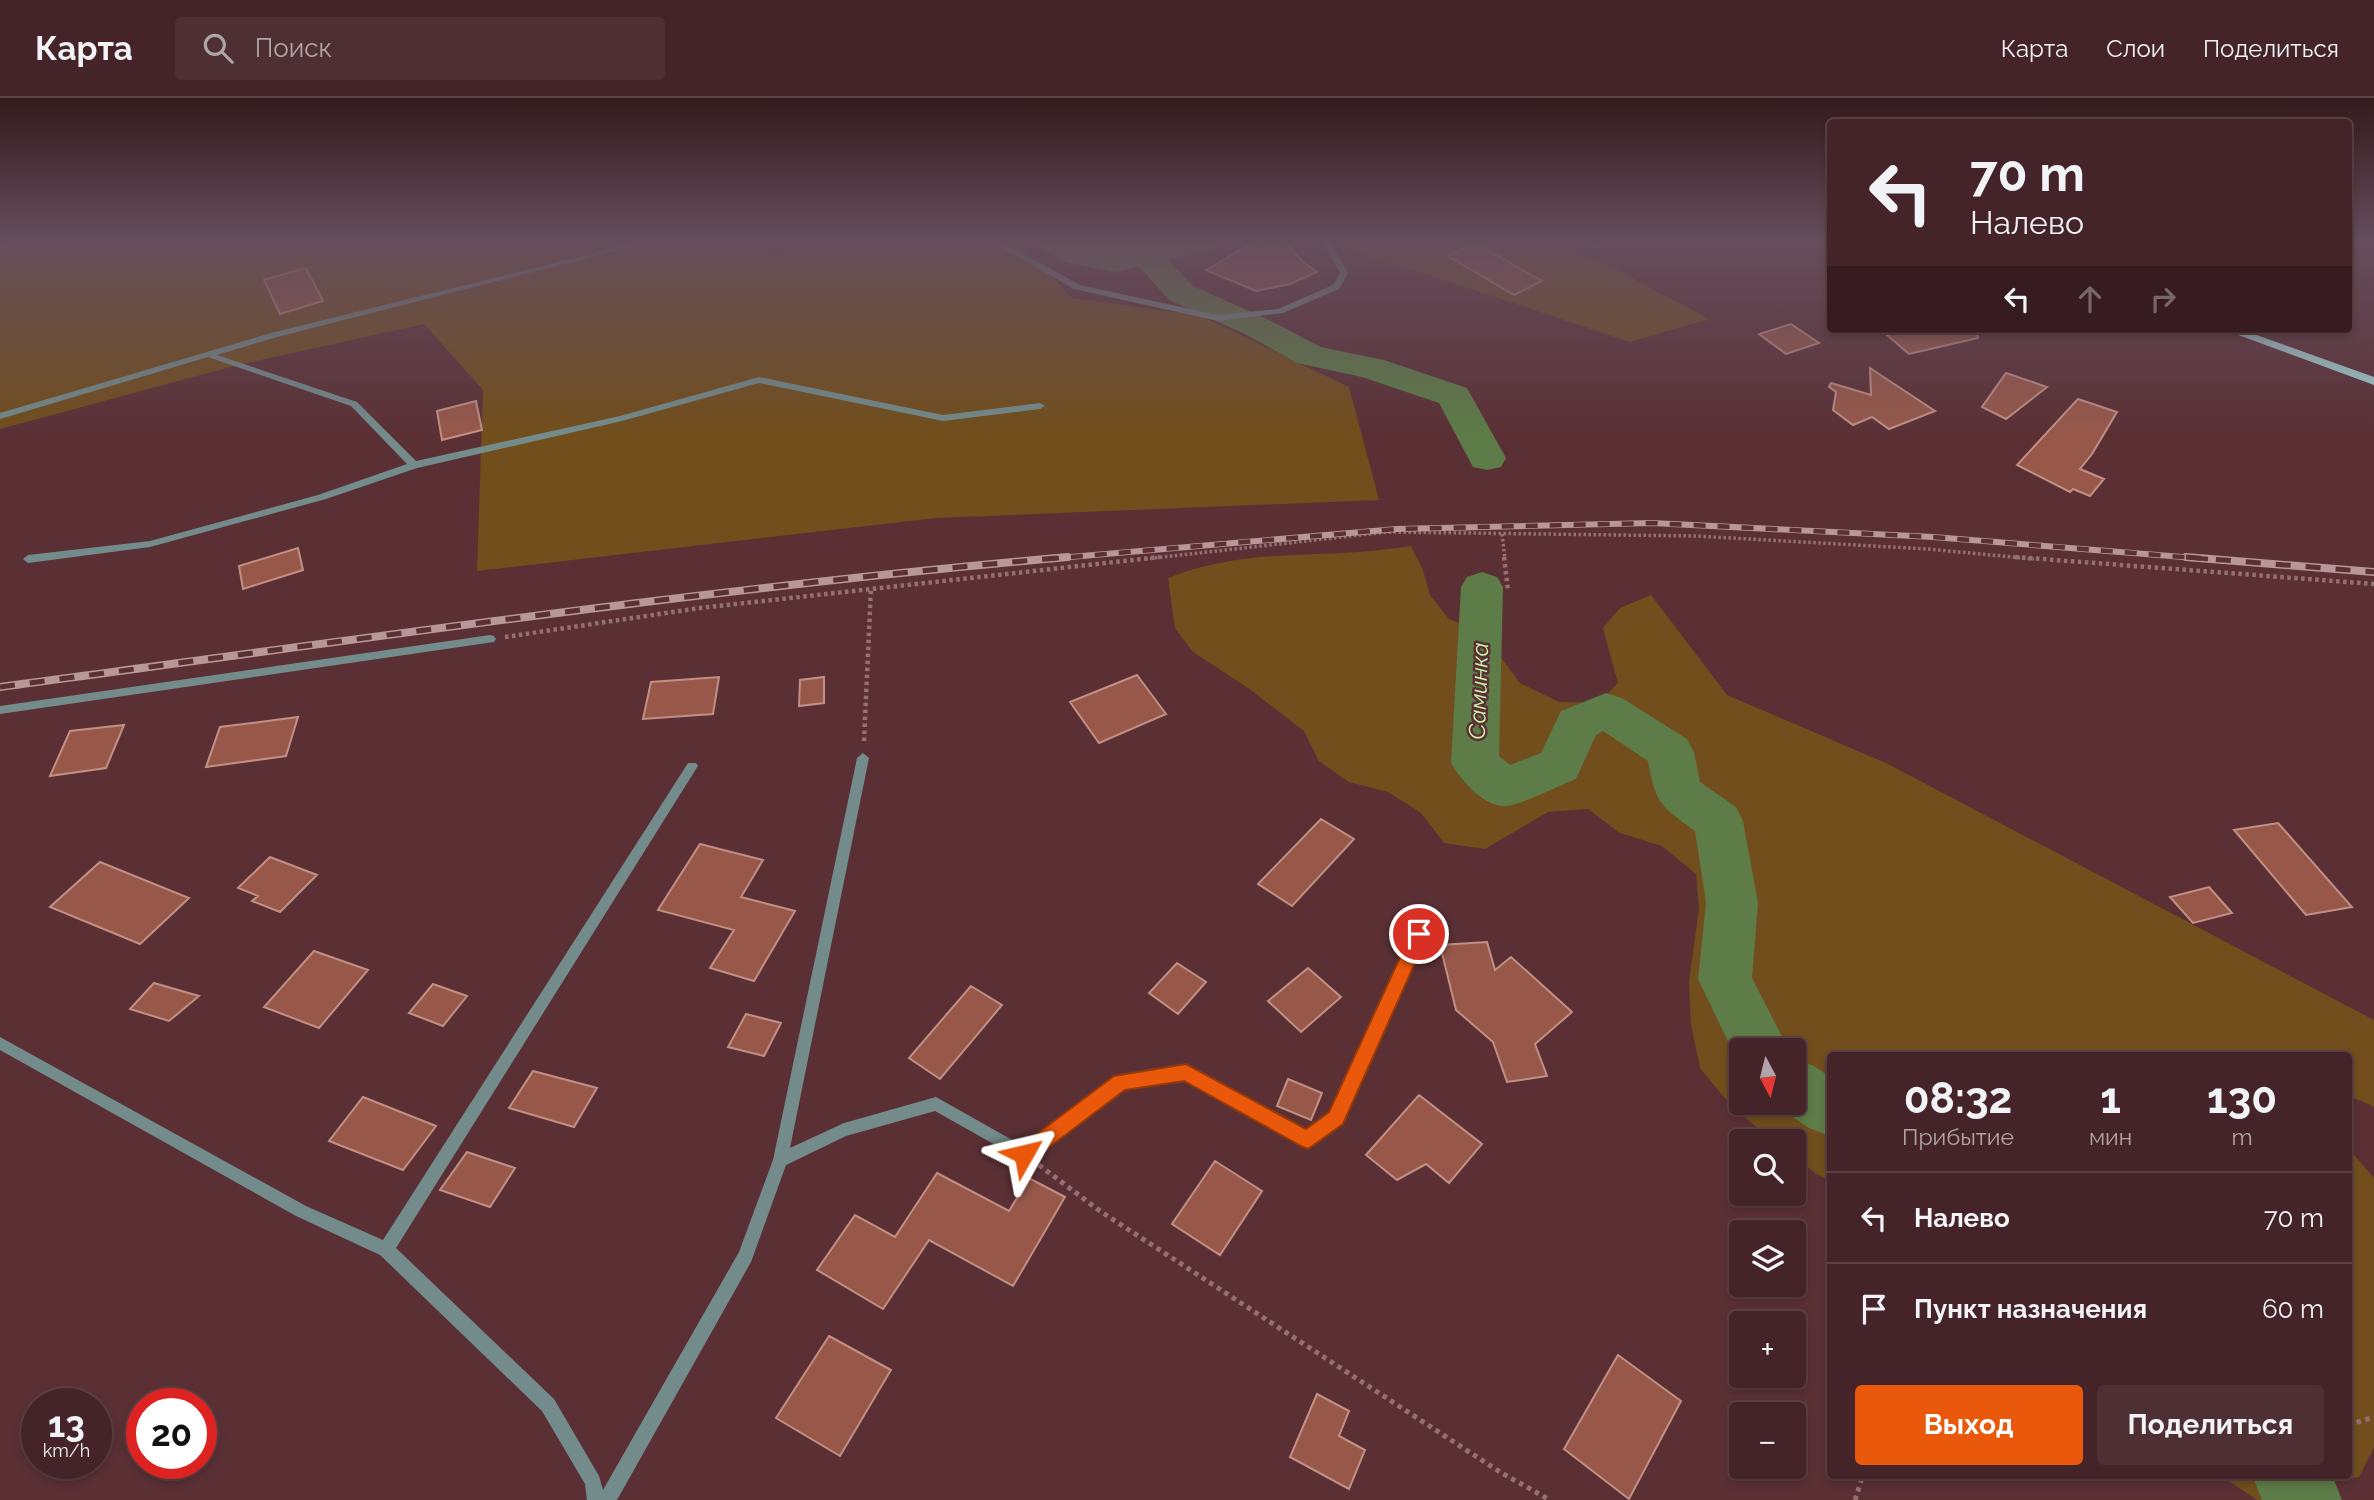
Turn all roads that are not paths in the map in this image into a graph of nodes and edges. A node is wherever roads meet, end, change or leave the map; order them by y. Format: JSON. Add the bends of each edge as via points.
{"nodes":[{"id":1,"x":393,"y":305,"type":"edge"},
{"id":2,"x":1161,"y":305,"type":"edge"},
{"id":3,"x":1294,"y":305,"type":"edge"},
{"id":4,"x":2239,"y":333,"type":"edge"},
{"id":5,"x":210,"y":354,"type":"junction"},
{"id":6,"x":2374,"y":381,"type":"edge"},
{"id":7,"x":1040,"y":406,"type":"dead end"},
{"id":8,"x":0,"y":416,"type":"edge"},
{"id":9,"x":414,"y":465,"type":"junction"},
{"id":10,"x":28,"y":559,"type":"dead end"},
{"id":11,"x":490,"y":639,"type":"road end"},
{"id":12,"x":0,"y":710,"type":"edge"},
{"id":13,"x":863,"y":758,"type":"road end"},
{"id":14,"x":692,"y":766,"type":"dead end"},
{"id":15,"x":1419,"y":934,"type":"dead end"},
{"id":16,"x":0,"y":1043,"type":"edge"},
{"id":17,"x":1024,"y":1154,"type":"joint"},
{"id":18,"x":780,"y":1160,"type":"junction"},
{"id":19,"x":386,"y":1249,"type":"junction"},
{"id":20,"x":596,"y":1500,"type":"edge"},
{"id":21,"x":607,"y":1500,"type":"edge"}],
"edges":[{"from":1,"to":5,"type":"street"},
{"from":2,"to":3,"type":"street","via":[[1218,318]]},
{"from":4,"to":6,"type":"main road"},
{"from":5,"to":8,"type":"street"},
{"from":5,"to":9,"type":"street","via":[[354,404]]},
{"from":7,"to":9,"type":"street","via":[[943,418],[759,380],[622,418]]},
{"from":9,"to":10,"type":"street","via":[[322,497],[150,544]]},
{"from":11,"to":12,"type":"street"},
{"from":13,"to":18,"type":"street"},
{"from":14,"to":19,"type":"street"},
{"from":15,"to":17,"type":"street","via":[[1336,1118],[1308,1140],[1186,1072],[1121,1082]]},
{"from":16,"to":19,"type":"street","via":[[301,1211]]},
{"from":17,"to":18,"type":"street","via":[[936,1104],[844,1130]]},
{"from":18,"to":21,"type":"street","via":[[745,1255]]},
{"from":19,"to":20,"type":"street","via":[[548,1405],[593,1482]]}]}
